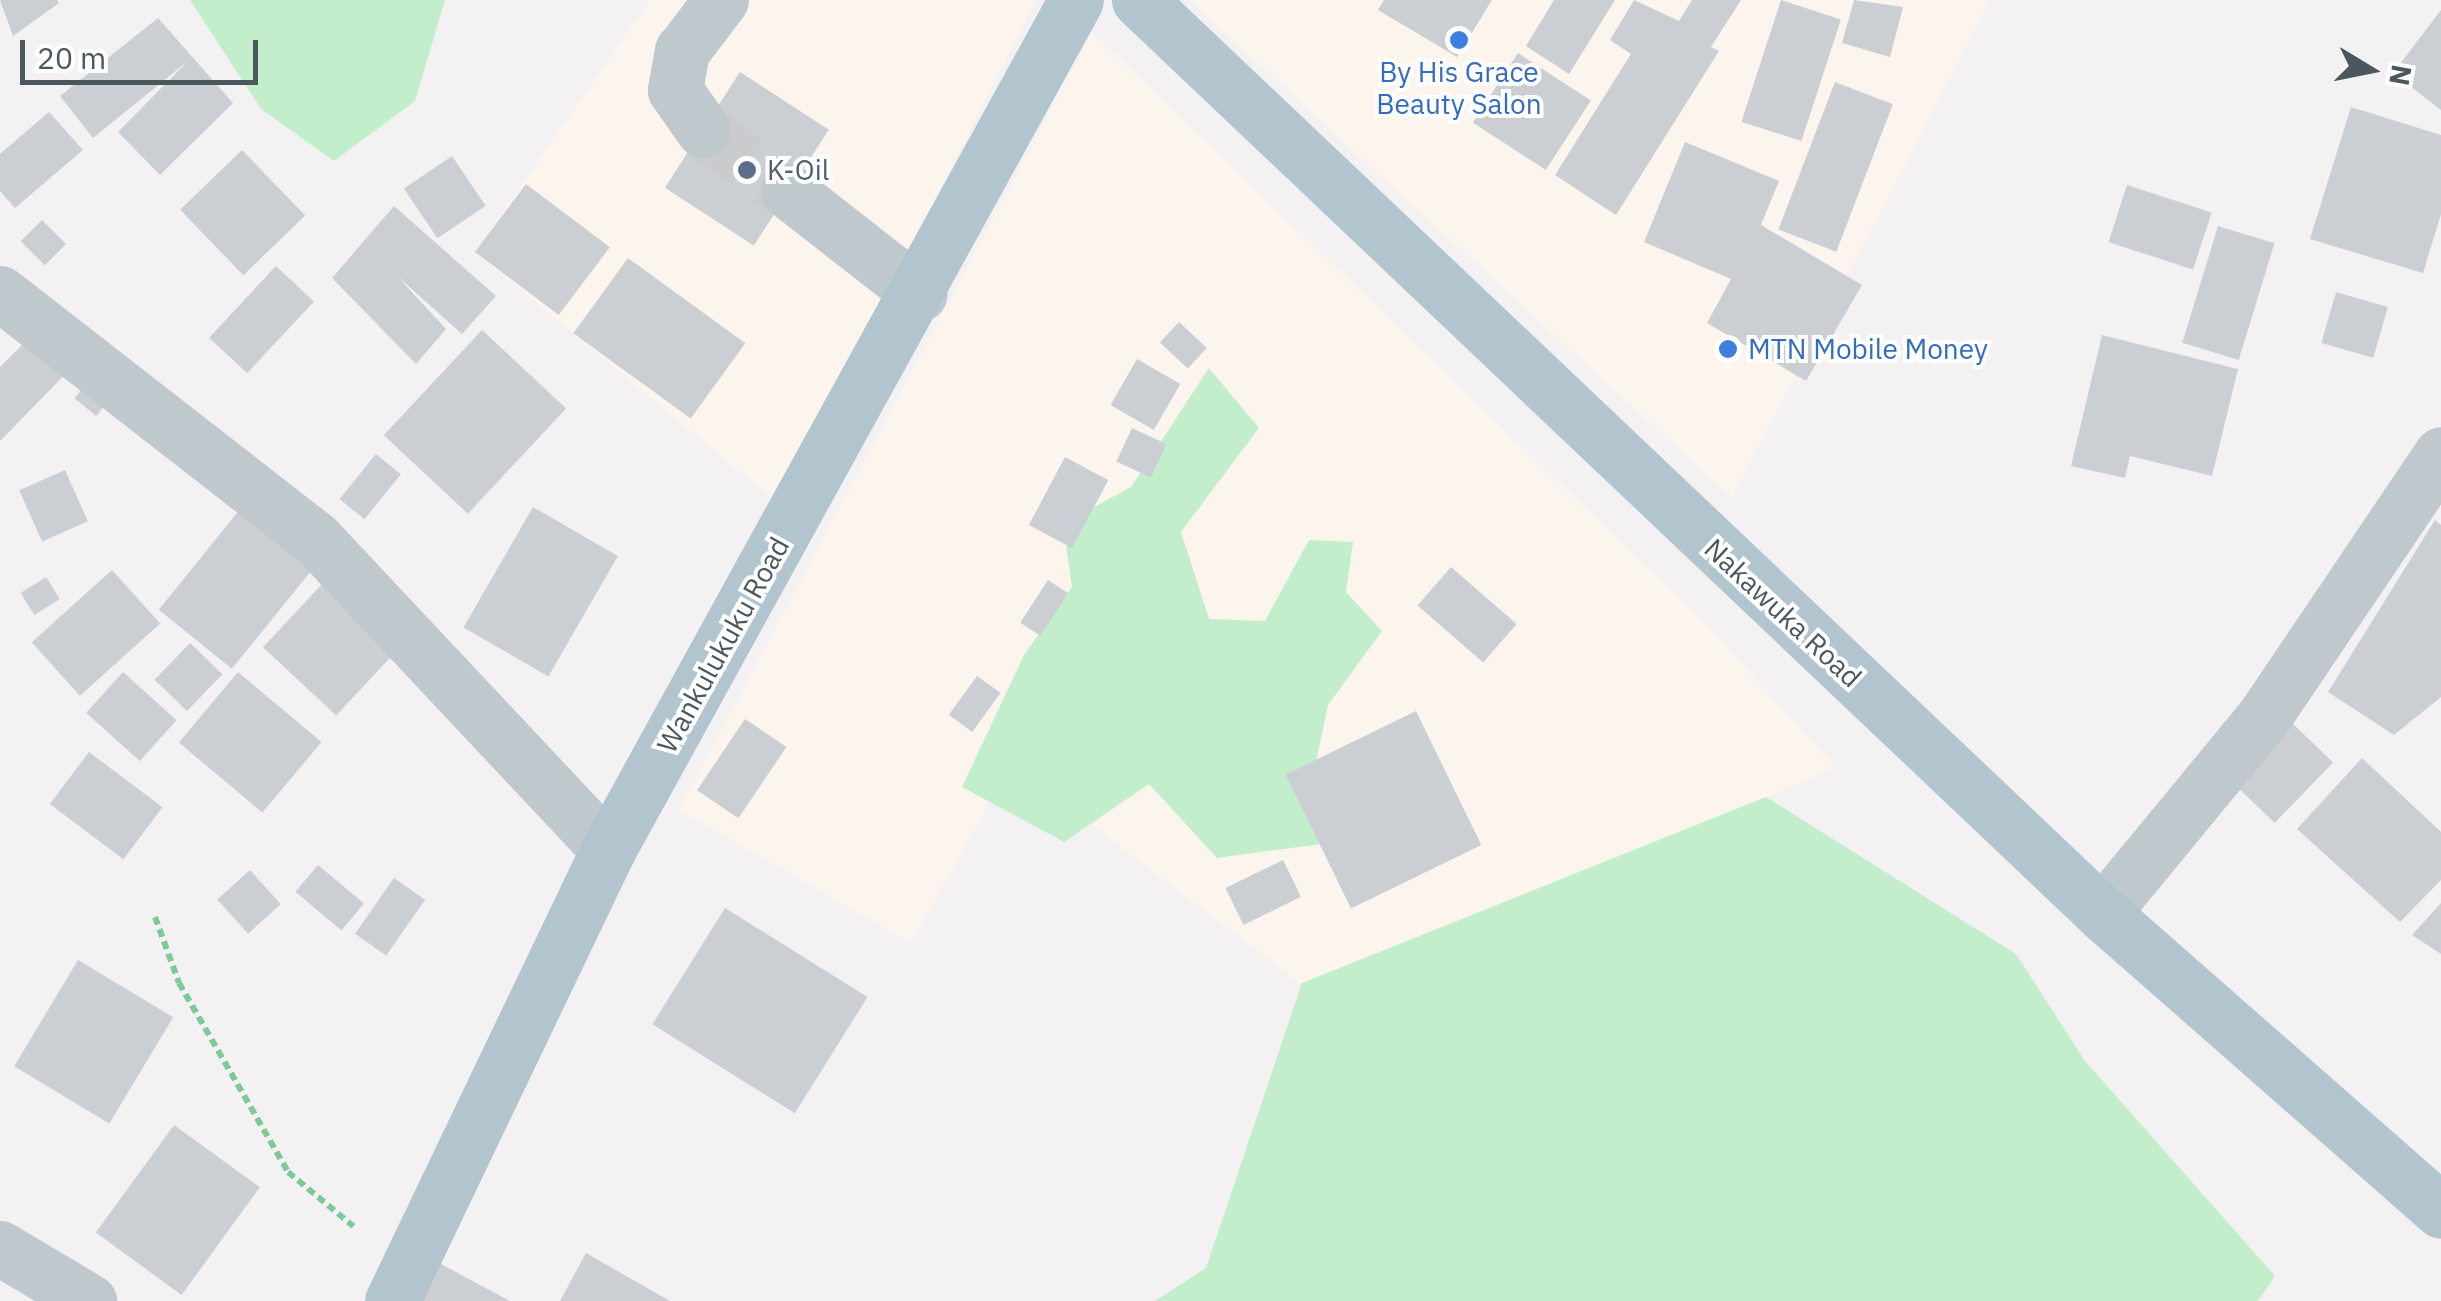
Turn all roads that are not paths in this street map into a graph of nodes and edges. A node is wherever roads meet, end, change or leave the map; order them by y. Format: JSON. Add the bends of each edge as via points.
{"nodes":[{"id":1,"x":721,"y":0,"type":"edge"},
{"id":2,"x":1076,"y":0,"type":"edge"},
{"id":3,"x":1138,"y":0,"type":"edge"},
{"id":4,"x":703,"y":130,"type":"tunnel mouth"},
{"id":5,"x":788,"y":191,"type":"tunnel mouth"},
{"id":6,"x":0,"y":294,"type":"edge"},
{"id":7,"x":920,"y":294,"type":"junction"},
{"id":8,"x":2441,"y":454,"type":"edge"},
{"id":9,"x":608,"y":850,"type":"junction"},
{"id":10,"x":2102,"y":913,"type":"junction"},
{"id":11,"x":2441,"y":1211,"type":"edge"},
{"id":12,"x":0,"y":1248,"type":"edge"},
{"id":13,"x":400,"y":1286,"type":"edge"},
{"id":14,"x":89,"y":1301,"type":"edge"}],
"edges":[{"from":1,"to":4,"type":"street","via":[[682,51],[675,90]]},
{"from":2,"to":7,"type":"main road","name":"Wankulukuku Road"},
{"from":3,"to":10,"type":"main road","name":"Nakawuka Road"},
{"from":5,"to":7,"type":"street"},
{"from":6,"to":9,"type":"street","via":[[316,539]]},
{"from":7,"to":9,"type":"main road","name":"Wankulukuku Road"},
{"from":8,"to":10,"type":"street","via":[[2263,718]]},
{"from":9,"to":13,"type":"main road","name":"Wankulukuku Road"},
{"from":10,"to":11,"type":"main road","name":"Nakawuka Road"},
{"from":12,"to":14,"type":"street"}]}
